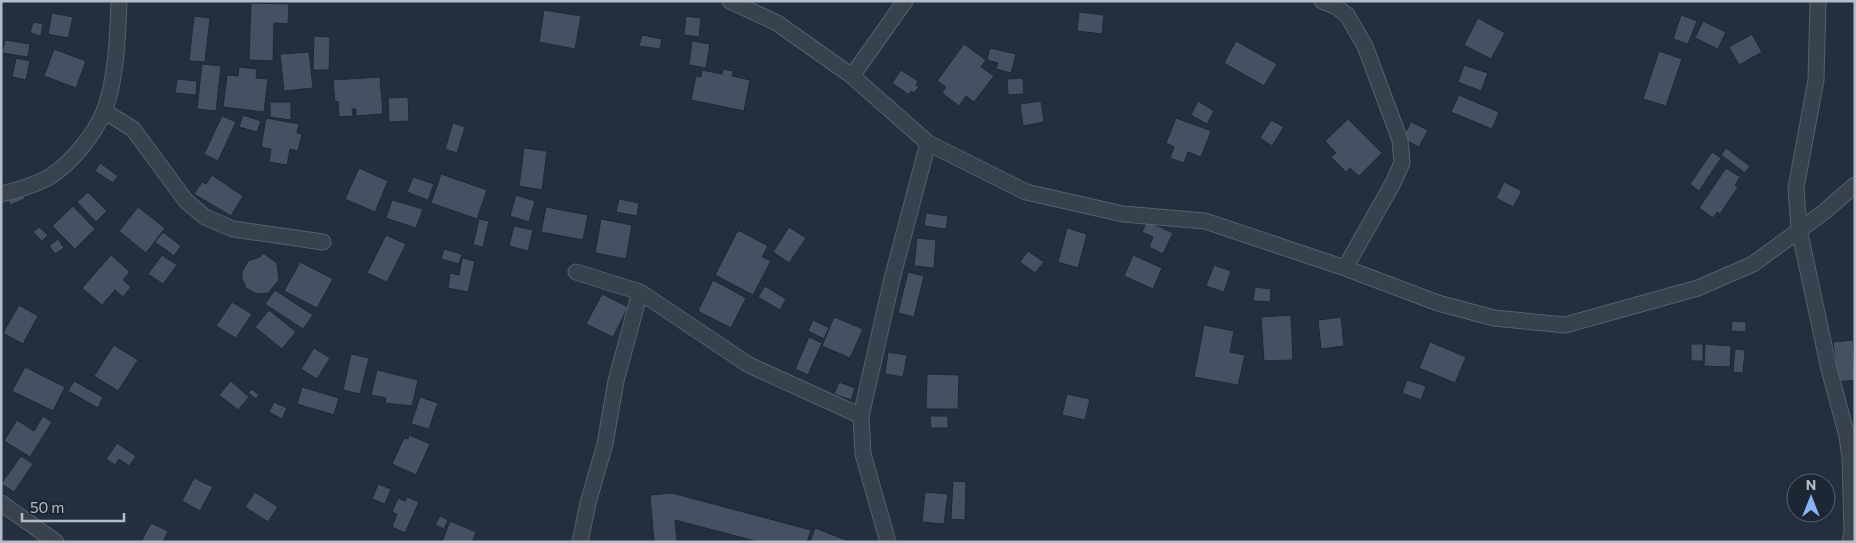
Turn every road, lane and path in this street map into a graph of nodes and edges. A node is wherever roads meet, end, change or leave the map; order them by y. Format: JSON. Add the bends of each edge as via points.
{"nodes":[{"id":1,"x":119,"y":1,"type":"edge"},
{"id":2,"x":730,"y":1,"type":"edge"},
{"id":3,"x":905,"y":1,"type":"edge"},
{"id":4,"x":1322,"y":1,"type":"edge"},
{"id":5,"x":1818,"y":1,"type":"edge"},
{"id":6,"x":852,"y":76,"type":"junction"},
{"id":7,"x":104,"y":111,"type":"junction"},
{"id":8,"x":928,"y":143,"type":"junction"},
{"id":9,"x":1855,"y":185,"type":"edge"},
{"id":10,"x":1,"y":194,"type":"edge"},
{"id":11,"x":1799,"y":229,"type":"junction"},
{"id":12,"x":323,"y":242,"type":"dead end"},
{"id":13,"x":1345,"y":268,"type":"junction"},
{"id":14,"x":576,"y":272,"type":"dead end"},
{"id":15,"x":640,"y":292,"type":"junction"},
{"id":16,"x":861,"y":416,"type":"junction"},
{"id":17,"x":1851,"y":434,"type":"edge"},
{"id":18,"x":1,"y":503,"type":"edge"},
{"id":19,"x":56,"y":542,"type":"edge"},
{"id":20,"x":580,"y":542,"type":"edge"},
{"id":21,"x":888,"y":542,"type":"edge"},
{"id":22,"x":1850,"y":542,"type":"edge"}],
"edges":[{"from":1,"to":7,"type":"street","via":[[118,42]]},
{"from":2,"to":6,"type":"street","via":[[777,23]]},
{"from":3,"to":6,"type":"street"},
{"from":4,"to":13,"type":"street","via":[[1347,15],[1365,46],[1402,153],[1402,163],[1393,183]]},
{"from":5,"to":11,"type":"street","via":[[1816,80],[1796,188]]},
{"from":6,"to":8,"type":"street"},
{"from":7,"to":10,"type":"street","via":[[75,158],[29,187]]},
{"from":7,"to":12,"type":"street","via":[[134,129],[186,201],[205,217],[233,229]]},
{"from":8,"to":13,"type":"street","via":[[1026,192],[1123,214],[1206,221]]},
{"from":8,"to":16,"type":"street","via":[[892,279]]},
{"from":9,"to":11,"type":"street"},
{"from":11,"to":13,"type":"street","via":[[1753,264],[1730,275],[1698,288],[1565,325],[1494,318],[1438,303]]},
{"from":11,"to":17,"type":"street","via":[[1829,369]]},
{"from":14,"to":15,"type":"street"},
{"from":15,"to":16,"type":"street","via":[[749,364]]},
{"from":15,"to":20,"type":"street","via":[[616,381],[605,444]]},
{"from":16,"to":21,"type":"street","via":[[863,454]]},
{"from":17,"to":22,"type":"street"},
{"from":18,"to":19,"type":"street"}]}
